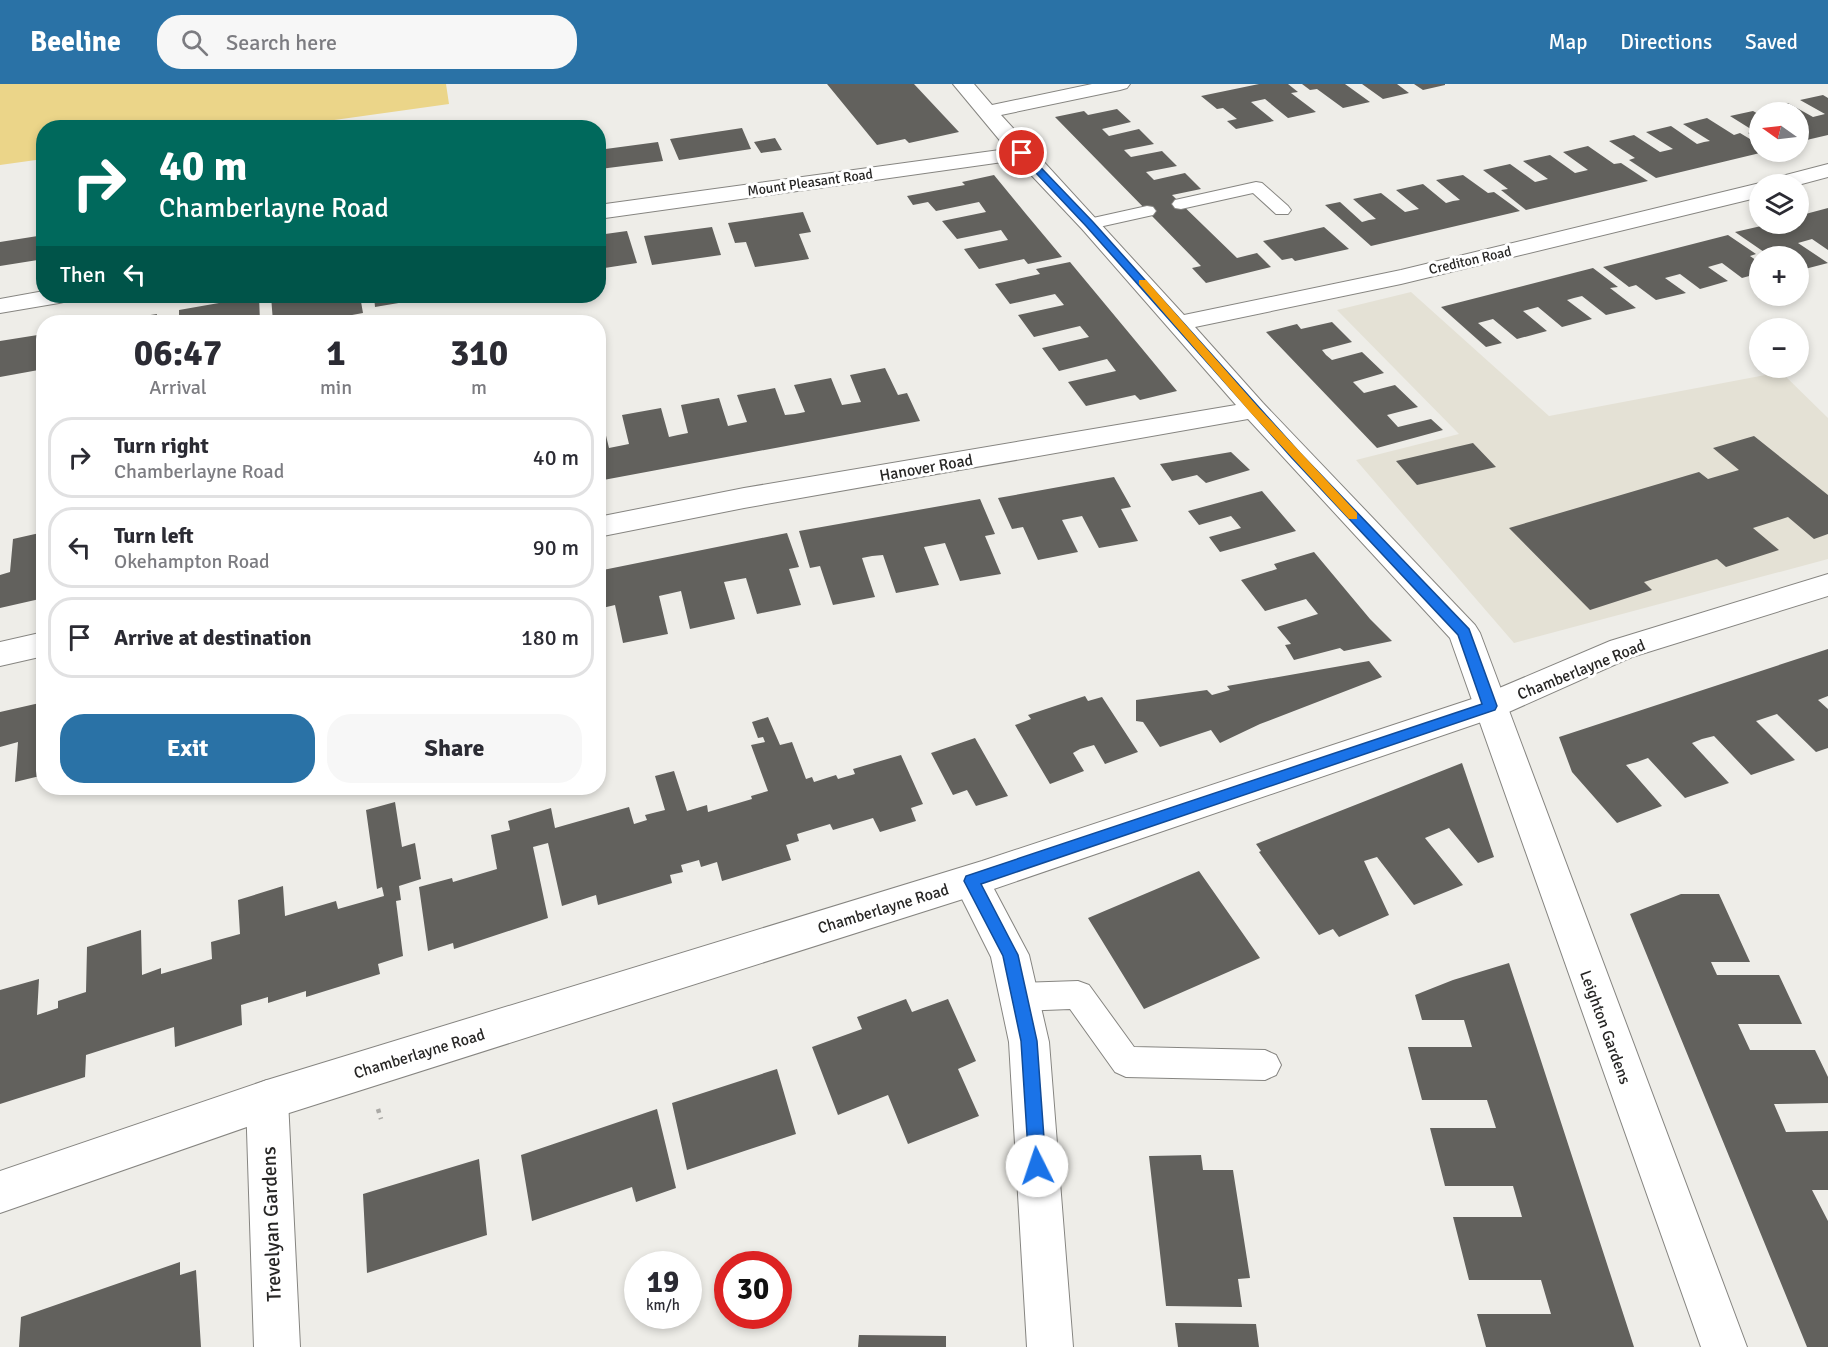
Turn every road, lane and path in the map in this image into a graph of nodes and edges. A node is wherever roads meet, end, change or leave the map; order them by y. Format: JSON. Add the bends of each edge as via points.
{"nodes":[{"id":1,"x":963,"y":84,"type":"edge"},
{"id":2,"x":1120,"y":84,"type":"edge"},
{"id":3,"x":988,"y":112,"type":"junction"},
{"id":4,"x":1022,"y":153,"type":"junction"},
{"id":5,"x":1828,"y":170,"type":"edge"},
{"id":6,"x":1809,"y":175,"type":"edge"},
{"id":7,"x":1749,"y":193,"type":"edge"},
{"id":8,"x":1181,"y":204,"type":"dead end"},
{"id":9,"x":1282,"y":210,"type":"dead end"},
{"id":10,"x":606,"y":211,"type":"edge"},
{"id":11,"x":1147,"y":211,"type":"dead end"},
{"id":12,"x":1090,"y":224,"type":"junction"},
{"id":13,"x":36,"y":300,"type":"edge"},
{"id":14,"x":0,"y":306,"type":"edge"},
{"id":15,"x":1179,"y":322,"type":"junction"},
{"id":16,"x":1254,"y":409,"type":"junction"},
{"id":17,"x":606,"y":525,"type":"edge"},
{"id":18,"x":1828,"y":586,"type":"edge"},
{"id":19,"x":36,"y":646,"type":"edge"},
{"id":20,"x":0,"y":654,"type":"edge"},
{"id":21,"x":1490,"y":706,"type":"junction"},
{"id":22,"x":971,"y":881,"type":"junction"},
{"id":23,"x":1019,"y":997,"type":"junction"},
{"id":24,"x":1265,"y":1065,"type":"dead end"},
{"id":25,"x":267,"y":1100,"type":"junction"},
{"id":26,"x":0,"y":1192,"type":"edge"},
{"id":27,"x":277,"y":1347,"type":"edge"},
{"id":28,"x":1050,"y":1347,"type":"edge"},
{"id":29,"x":1724,"y":1347,"type":"edge"}],
"edges":[{"from":1,"to":3,"type":"street","name":"Leighton Gardens"},
{"from":2,"to":3,"type":"street"},
{"from":3,"to":4,"type":"street","name":"Leighton Gardens"},
{"from":4,"to":10,"type":"street","name":"Mount Pleasant Road"},
{"from":4,"to":12,"type":"street","name":"Leighton Gardens"},
{"from":5,"to":6,"type":"street"},
{"from":7,"to":15,"type":"street","name":"Crediton Road","via":[[1401,277]]},
{"from":8,"to":9,"type":"lane","via":[[1256,187]]},
{"from":11,"to":12,"type":"lane"},
{"from":12,"to":15,"type":"street","name":"Leighton Gardens"},
{"from":13,"to":14,"type":"street"},
{"from":15,"to":16,"type":"street","name":"Leighton Gardens"},
{"from":16,"to":17,"type":"street","name":"Hanover Road"},
{"from":16,"to":21,"type":"street","name":"Leighton Gardens","via":[[1464,633]]},
{"from":18,"to":21,"type":"street","name":"Chamberlayne Road","via":[[1621,649]]},
{"from":19,"to":20,"type":"street"},
{"from":21,"to":22,"type":"street","name":"Chamberlayne Road"},
{"from":21,"to":29,"type":"street","name":"Leighton Gardens"},
{"from":22,"to":23,"type":"street","via":[[1010,955]]},
{"from":22,"to":25,"type":"street","name":"Chamberlayne Road"},
{"from":23,"to":24,"type":"lane","via":[[1078,994],[1126,1062]]},
{"from":23,"to":28,"type":"street","via":[[1029,1041]]},
{"from":25,"to":26,"type":"street","name":"Chamberlayne Road"},
{"from":25,"to":27,"type":"street","name":"Trevelyan Gardens"}]}
